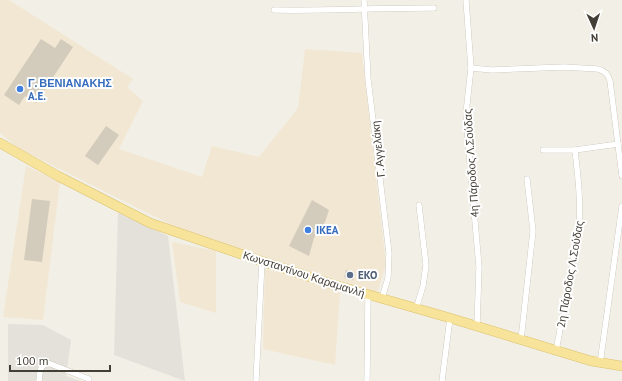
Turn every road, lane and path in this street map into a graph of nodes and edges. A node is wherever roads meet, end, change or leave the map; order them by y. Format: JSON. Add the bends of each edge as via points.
{"nodes":[{"id":1,"x":364,"y":0,"type":"edge"},
{"id":2,"x":466,"y":0,"type":"edge"},
{"id":3,"x":364,"y":8,"type":"junction"},
{"id":4,"x":434,"y":8,"type":"dead end"},
{"id":5,"x":274,"y":10,"type":"dead end"},
{"id":6,"x":471,"y":68,"type":"junction"},
{"id":7,"x":0,"y":143,"type":"edge"},
{"id":8,"x":618,"y":144,"type":"junction"},
{"id":9,"x":543,"y":150,"type":"dead end"},
{"id":10,"x":575,"y":150,"type":"junction"},
{"id":11,"x":622,"y":176,"type":"edge"},
{"id":12,"x":528,"y":179,"type":"dead end"},
{"id":13,"x":419,"y":205,"type":"dead end"},
{"id":14,"x":622,"y":206,"type":"edge"},
{"id":15,"x":262,"y":261,"type":"junction"},
{"id":16,"x":368,"y":294,"type":"junction"},
{"id":17,"x":382,"y":298,"type":"junction"},
{"id":18,"x":416,"y":308,"type":"junction"},
{"id":19,"x":450,"y":318,"type":"junction"},
{"id":20,"x":477,"y":326,"type":"junction"},
{"id":21,"x":521,"y":340,"type":"junction"},
{"id":22,"x":556,"y":351,"type":"junction"},
{"id":23,"x":600,"y":364,"type":"junction"},
{"id":24,"x":622,"y":366,"type":"edge"},
{"id":25,"x":90,"y":379,"type":"dead end"},
{"id":26,"x":39,"y":381,"type":"edge"},
{"id":27,"x":256,"y":381,"type":"edge"},
{"id":28,"x":367,"y":381,"type":"edge"},
{"id":29,"x":442,"y":381,"type":"edge"}],
"edges":[{"from":1,"to":3,"type":"street","name":"Γ. Αγγελάκη"},
{"from":2,"to":6,"type":"street","name":"4η Πάροδος Λ.Σούδας"},
{"from":3,"to":4,"type":"street"},
{"from":3,"to":5,"type":"street"},
{"from":3,"to":17,"type":"street","name":"Γ. Αγγελάκη","via":[[368,72],[389,253],[388,278]]},
{"from":6,"to":8,"type":"street","via":[[492,70],[564,67],[603,70],[610,81]]},
{"from":6,"to":20,"type":"street","name":"4η Πάροδος Λ.Σούδας","via":[[466,113],[479,267]]},
{"from":7,"to":15,"type":"main road","name":"Κωνσταντίνου Καραμανλή","via":[[150,223]]},
{"from":8,"to":10,"type":"street"},
{"from":8,"to":11,"type":"street"},
{"from":9,"to":10,"type":"street"},
{"from":10,"to":22,"type":"street","name":"2η Πάροδος Λ.Σούδας","via":[[580,229]]},
{"from":12,"to":21,"type":"street","via":[[533,231]]},
{"from":13,"to":18,"type":"street","via":[[426,265]]},
{"from":14,"to":23,"type":"street"},
{"from":15,"to":16,"type":"main road","name":"Κωνσταντίνου Καραμανλή"},
{"from":15,"to":27,"type":"street"},
{"from":16,"to":17,"type":"main road","name":"Κωνσταντίνου Καραμανλή"},
{"from":16,"to":28,"type":"street"},
{"from":17,"to":18,"type":"main road","name":"Κωνσταντίνου Καραμανλή"},
{"from":18,"to":19,"type":"main road","name":"Κωνσταντίνου Καραμανλή"},
{"from":19,"to":20,"type":"main road","name":"Κωνσταντίνου Καραμανλή"},
{"from":19,"to":29,"type":"street"},
{"from":20,"to":21,"type":"main road","name":"Κωνσταντίνου Καραμανλή"},
{"from":21,"to":22,"type":"main road","name":"Κωνσταντίνου Καραμανλή"},
{"from":22,"to":23,"type":"main road","name":"Κωνσταντίνου Καραμανλή"},
{"from":23,"to":24,"type":"main road","name":"Κωνσταντίνου Καραμανλή"},
{"from":25,"to":26,"type":"street","via":[[48,363],[41,367]]}]}
